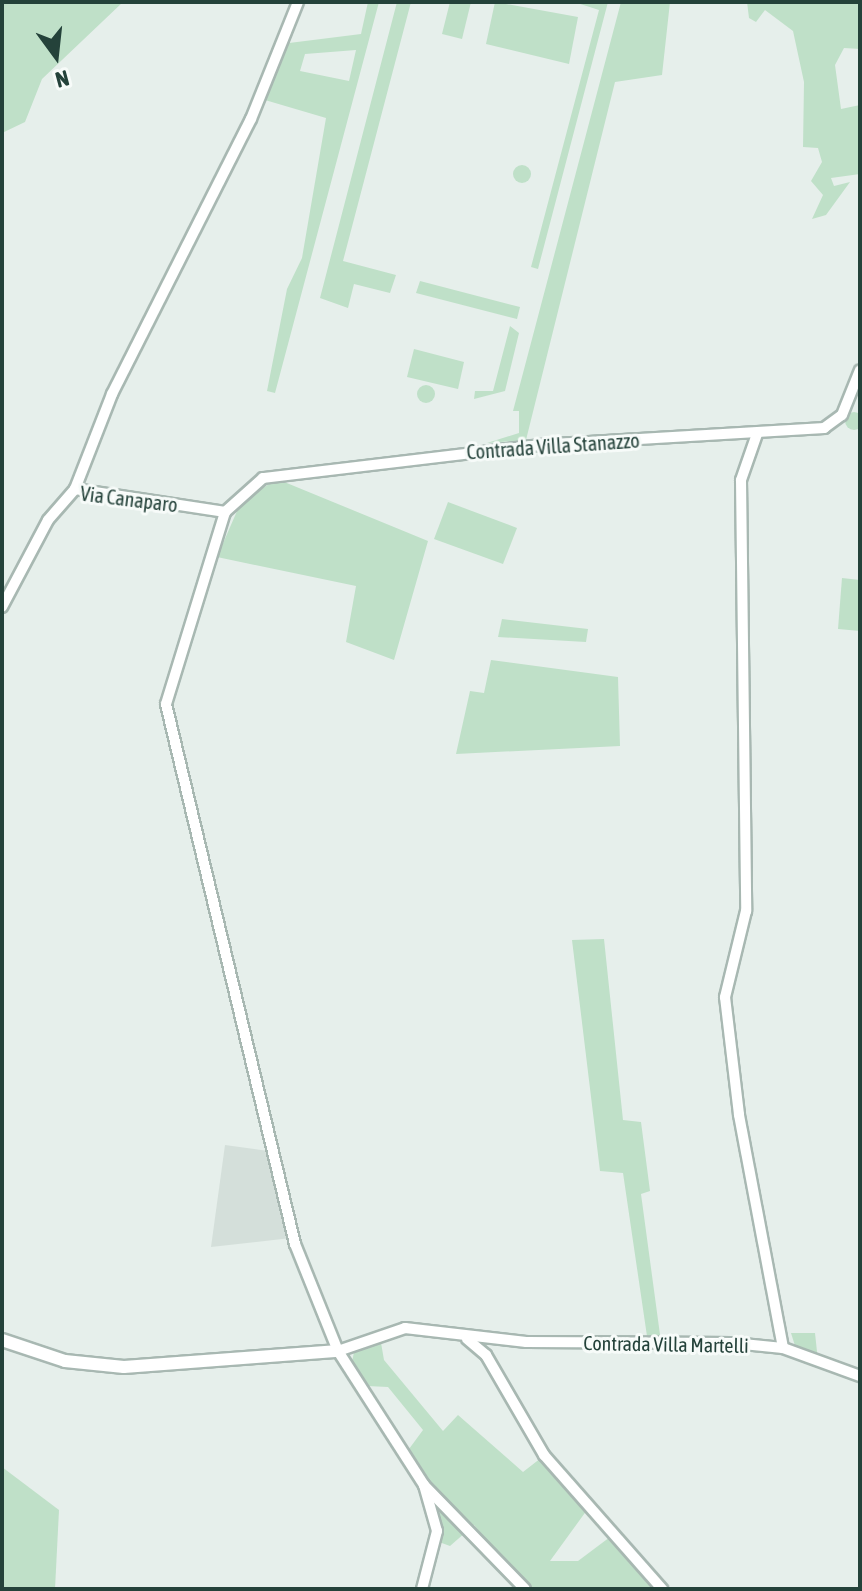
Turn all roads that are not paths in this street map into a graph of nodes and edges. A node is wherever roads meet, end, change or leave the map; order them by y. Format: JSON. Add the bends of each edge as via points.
{"nodes":[{"id":1,"x":298,"y":2,"type":"edge"},
{"id":2,"x":860,"y":370,"type":"edge"},
{"id":3,"x":757,"y":434,"type":"junction"},
{"id":4,"x":75,"y":489,"type":"junction"},
{"id":5,"x":225,"y":512,"type":"junction"},
{"id":6,"x":2,"y":607,"type":"edge"},
{"id":7,"x":467,"y":1339,"type":"junction"},
{"id":8,"x":2,"y":1340,"type":"edge"},
{"id":9,"x":783,"y":1348,"type":"junction"},
{"id":10,"x":338,"y":1351,"type":"junction"},
{"id":11,"x":860,"y":1376,"type":"edge"},
{"id":12,"x":424,"y":1485,"type":"junction"},
{"id":13,"x":422,"y":1589,"type":"edge"},
{"id":14,"x":525,"y":1589,"type":"edge"},
{"id":15,"x":662,"y":1589,"type":"edge"}],
"edges":[{"from":1,"to":4,"type":"street","via":[[251,119],[112,394]]},
{"from":2,"to":3,"type":"street","name":"Contrada Villa Stanazzo","via":[[842,415],[824,428]]},
{"from":3,"to":5,"type":"street","name":"Contrada Villa Stanazzo","via":[[538,445],[280,473],[252,486]]},
{"from":3,"to":9,"type":"street","via":[[741,480],[746,911],[725,997],[739,1115]]},
{"from":4,"to":5,"type":"street","name":"Via Canaparo"},
{"from":4,"to":6,"type":"street","name":"Via Canaparo","via":[[48,520]]},
{"from":5,"to":10,"type":"street","via":[[166,704],[168,734],[295,1244]]},
{"from":7,"to":9,"type":"street","name":"Contrada Villa Martelli"},
{"from":7,"to":10,"type":"street","name":"Contrada Villa Martelli","via":[[405,1328]]},
{"from":7,"to":15,"type":"street","via":[[486,1355],[544,1455]]},
{"from":8,"to":10,"type":"street","via":[[65,1361],[124,1367]]},
{"from":9,"to":11,"type":"street","name":"Contrada Villa Martelli"},
{"from":10,"to":12,"type":"street"},
{"from":12,"to":13,"type":"street","via":[[437,1531]]},
{"from":12,"to":14,"type":"street","via":[[478,1532]]}]}
